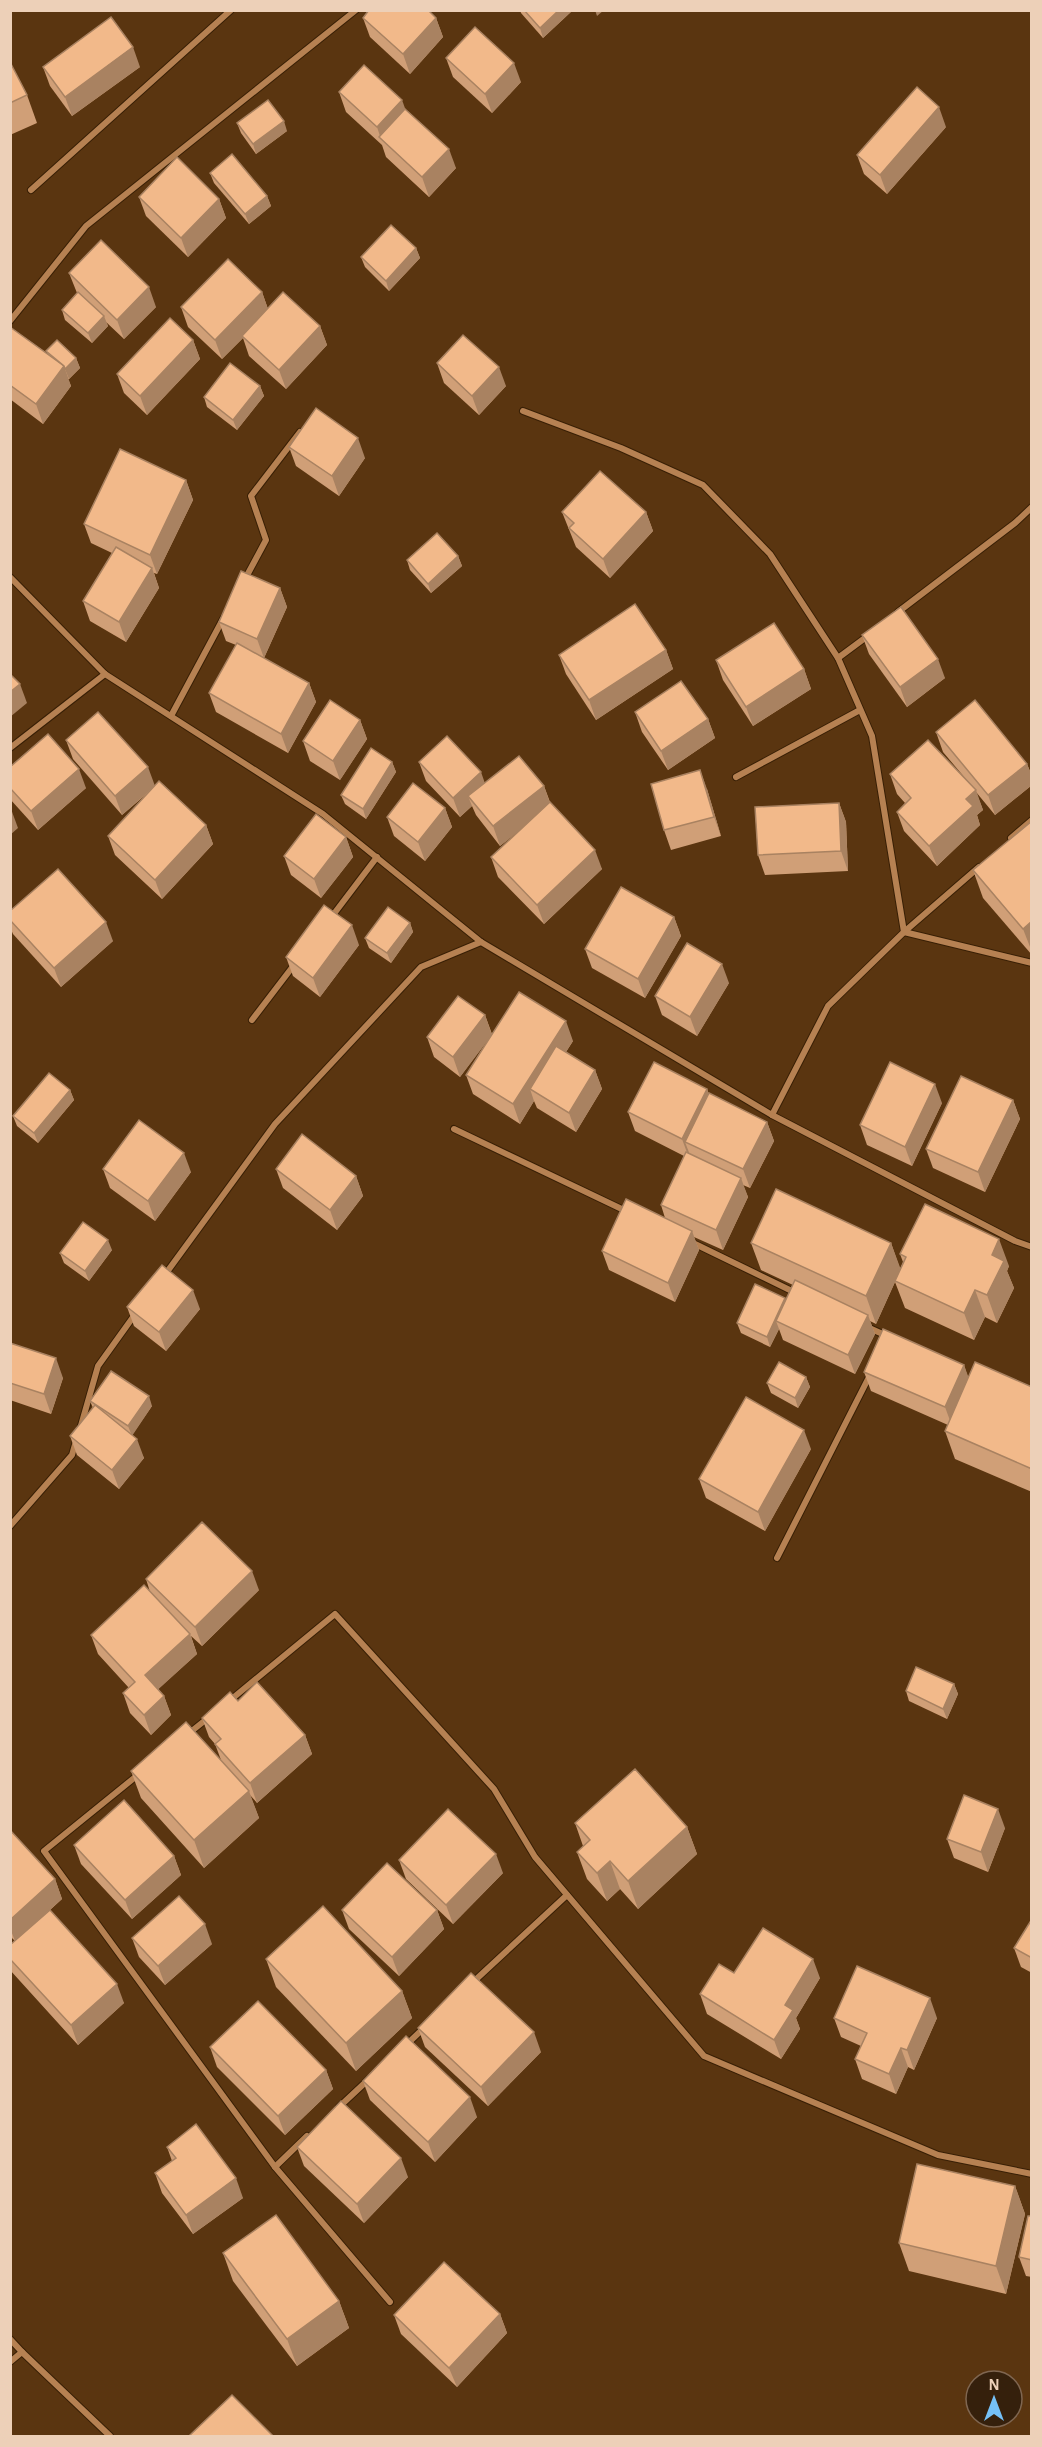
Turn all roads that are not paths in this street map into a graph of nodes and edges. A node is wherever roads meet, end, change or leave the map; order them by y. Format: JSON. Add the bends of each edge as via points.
{"nodes":[{"id":1,"x":231,"y":10,"type":"edge"},
{"id":2,"x":356,"y":10,"type":"edge"},
{"id":3,"x":31,"y":190,"type":"dead end"},
{"id":4,"x":10,"y":321,"type":"edge"},
{"id":5,"x":523,"y":411,"type":"dead end"},
{"id":6,"x":308,"y":422,"type":"edge"},
{"id":7,"x":1032,"y":507,"type":"edge"},
{"id":8,"x":10,"y":577,"type":"edge"},
{"id":9,"x":238,"y":592,"type":"edge"},
{"id":10,"x":226,"y":612,"type":"edge"},
{"id":11,"x":894,"y":616,"type":"edge"},
{"id":12,"x":875,"y":630,"type":"edge"},
{"id":13,"x":838,"y":658,"type":"junction"},
{"id":14,"x":105,"y":674,"type":"junction"},
{"id":15,"x":860,"y":710,"type":"junction"},
{"id":16,"x":171,"y":716,"type":"junction"},
{"id":17,"x":10,"y":748,"type":"edge"},
{"id":18,"x":735,"y":777,"type":"dead end"},
{"id":19,"x":1032,"y":820,"type":"edge"},
{"id":20,"x":1006,"y":843,"type":"edge"},
{"id":21,"x":377,"y":857,"type":"junction"},
{"id":22,"x":981,"y":865,"type":"edge"},
{"id":23,"x":321,"y":930,"type":"edge"},
{"id":24,"x":904,"y":933,"type":"junction"},
{"id":25,"x":481,"y":942,"type":"junction"},
{"id":26,"x":301,"y":957,"type":"edge"},
{"id":27,"x":1032,"y":963,"type":"edge"},
{"id":28,"x":252,"y":1020,"type":"dead end"},
{"id":29,"x":772,"y":1114,"type":"junction"},
{"id":30,"x":454,"y":1129,"type":"dead end"},
{"id":31,"x":634,"y":1215,"type":"edge"},
{"id":32,"x":687,"y":1241,"type":"edge"},
{"id":33,"x":1032,"y":1247,"type":"edge"},
{"id":34,"x":161,"y":1279,"type":"edge"},
{"id":35,"x":804,"y":1297,"type":"edge"},
{"id":36,"x":140,"y":1308,"type":"edge"},
{"id":37,"x":857,"y":1322,"type":"edge"},
{"id":38,"x":884,"y":1348,"type":"edge"},
{"id":39,"x":873,"y":1369,"type":"edge"},
{"id":40,"x":10,"y":1526,"type":"edge"},
{"id":41,"x":777,"y":1558,"type":"dead end"},
{"id":42,"x":181,"y":1740,"type":"edge"},
{"id":43,"x":144,"y":1770,"type":"edge"},
{"id":44,"x":567,"y":1895,"type":"junction"},
{"id":45,"x":464,"y":1991,"type":"edge"},
{"id":46,"x":429,"y":2023,"type":"edge"},
{"id":47,"x":395,"y":2055,"type":"edge"},
{"id":48,"x":378,"y":2071,"type":"edge"},
{"id":49,"x":335,"y":2111,"type":"edge"},
{"id":50,"x":309,"y":2135,"type":"edge"},
{"id":51,"x":274,"y":2167,"type":"junction"},
{"id":52,"x":1032,"y":2174,"type":"edge"},
{"id":53,"x":390,"y":2302,"type":"dead end"},
{"id":54,"x":10,"y":2339,"type":"edge"},
{"id":55,"x":21,"y":2352,"type":"junction"},
{"id":56,"x":10,"y":2362,"type":"edge"},
{"id":57,"x":110,"y":2436,"type":"edge"}],
"edges":[{"from":1,"to":3,"type":"street"},
{"from":2,"to":4,"type":"street","via":[[86,226]]},
{"from":5,"to":13,"type":"street","via":[[621,448],[703,485],[770,554]]},
{"from":6,"to":9,"type":"street","via":[[251,496],[266,540]]},
{"from":7,"to":11,"type":"street"},
{"from":8,"to":14,"type":"street"},
{"from":10,"to":16,"type":"street"},
{"from":12,"to":13,"type":"street"},
{"from":13,"to":15,"type":"street"},
{"from":14,"to":16,"type":"street"},
{"from":14,"to":17,"type":"street"},
{"from":15,"to":18,"type":"street"},
{"from":15,"to":24,"type":"street","via":[[872,736]]},
{"from":16,"to":21,"type":"street","via":[[323,814]]},
{"from":19,"to":20,"type":"street"},
{"from":21,"to":23,"type":"street"},
{"from":21,"to":25,"type":"street"},
{"from":22,"to":24,"type":"street"},
{"from":24,"to":27,"type":"street"},
{"from":24,"to":29,"type":"street","via":[[828,1006]]},
{"from":25,"to":29,"type":"street"},
{"from":25,"to":34,"type":"street","via":[[421,967],[274,1124]]},
{"from":26,"to":28,"type":"street"},
{"from":29,"to":33,"type":"street"},
{"from":30,"to":31,"type":"street"},
{"from":32,"to":35,"type":"street"},
{"from":36,"to":40,"type":"street","via":[[98,1366],[72,1455]]},
{"from":37,"to":38,"type":"street","via":[[889,1337]]},
{"from":39,"to":41,"type":"street"},
{"from":42,"to":44,"type":"street","via":[[335,1614],[494,1789],[534,1857]]},
{"from":43,"to":51,"type":"street","via":[[44,1851]]},
{"from":44,"to":45,"type":"street"},
{"from":44,"to":52,"type":"street","via":[[704,2056],[938,2155]]},
{"from":46,"to":47,"type":"street"},
{"from":48,"to":49,"type":"street"},
{"from":50,"to":51,"type":"street"},
{"from":51,"to":53,"type":"street"},
{"from":54,"to":55,"type":"street"},
{"from":55,"to":56,"type":"street"},
{"from":55,"to":57,"type":"street"}]}
